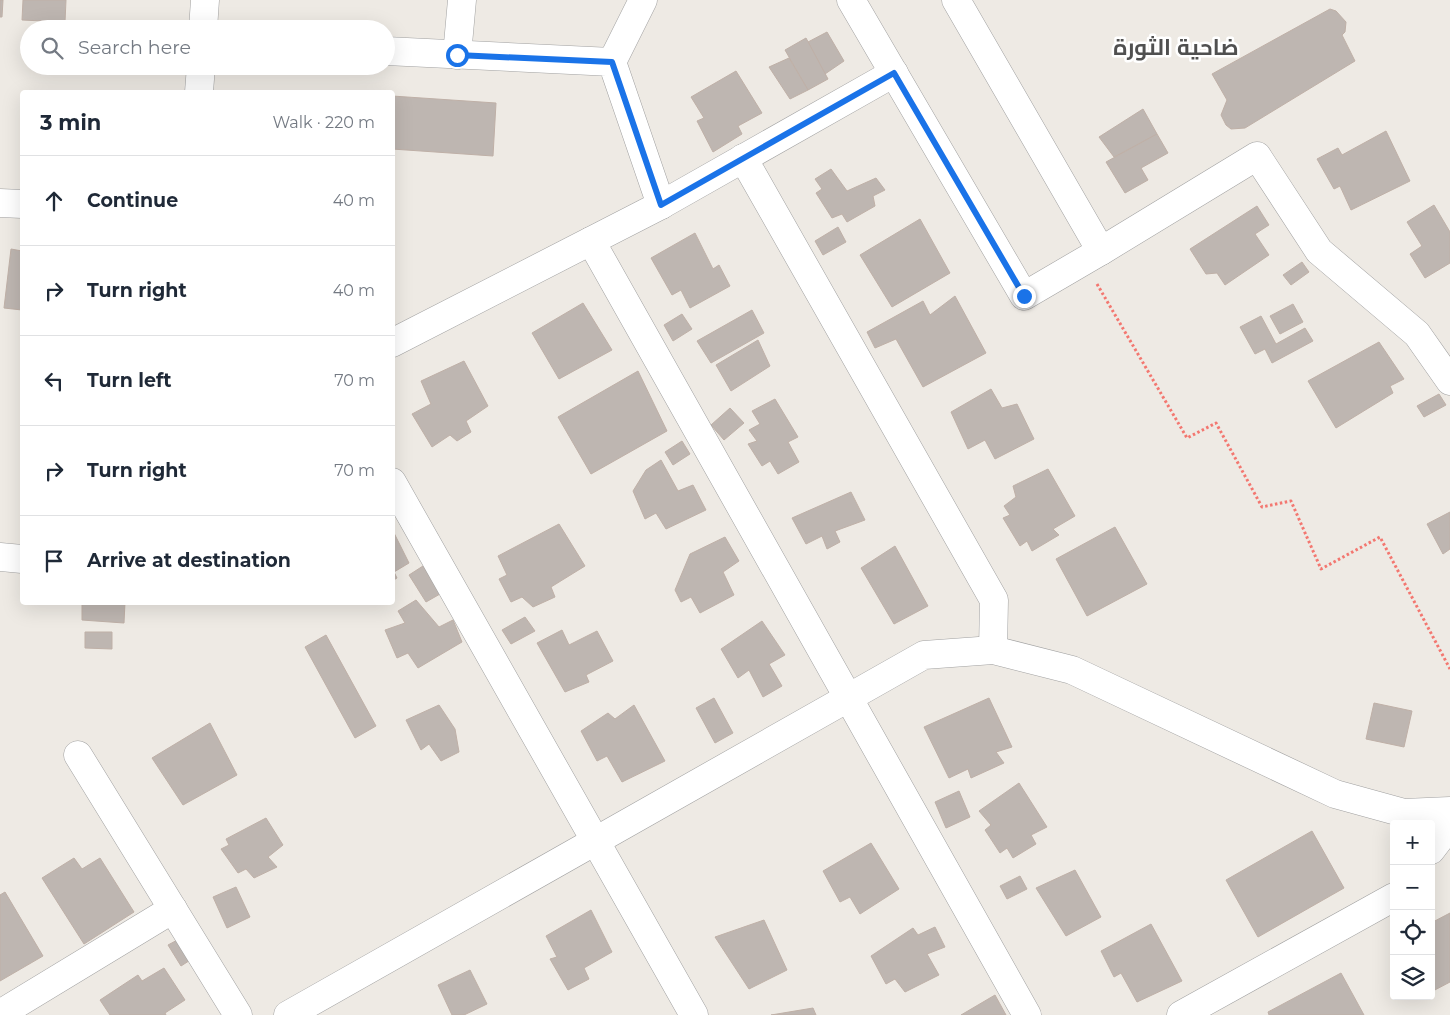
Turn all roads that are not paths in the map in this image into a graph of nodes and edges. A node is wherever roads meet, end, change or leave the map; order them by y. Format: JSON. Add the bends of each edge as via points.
{"nodes":[{"id":1,"x":205,"y":0,"type":"edge"},
{"id":2,"x":462,"y":0,"type":"edge"},
{"id":3,"x":643,"y":0,"type":"edge"},
{"id":4,"x":851,"y":0,"type":"edge"},
{"id":5,"x":956,"y":0,"type":"edge"},
{"id":6,"x":204,"y":20,"type":"edge"},
{"id":7,"x":395,"y":52,"type":"edge"},
{"id":8,"x":457,"y":55,"type":"junction"},
{"id":9,"x":612,"y":62,"type":"junction"},
{"id":10,"x":894,"y":73,"type":"junction"},
{"id":11,"x":200,"y":75,"type":"edge"},
{"id":12,"x":199,"y":90,"type":"edge"},
{"id":13,"x":743,"y":158,"type":"junction"},
{"id":14,"x":0,"y":203,"type":"edge"},
{"id":15,"x":20,"y":204,"type":"edge"},
{"id":16,"x":661,"y":205,"type":"junction"},
{"id":17,"x":591,"y":241,"type":"junction"},
{"id":18,"x":1093,"y":256,"type":"junction"},
{"id":19,"x":395,"y":341,"type":"edge"},
{"id":20,"x":1450,"y":382,"type":"edge"},
{"id":21,"x":395,"y":487,"type":"edge"},
{"id":22,"x":0,"y":557,"type":"edge"},
{"id":23,"x":20,"y":559,"type":"edge"},
{"id":24,"x":993,"y":650,"type":"junction"},
{"id":25,"x":848,"y":698,"type":"junction"},
{"id":26,"x":78,"y":755,"type":"dead end"},
{"id":27,"x":1450,"y":811,"type":"edge"},
{"id":28,"x":1450,"y":825,"type":"edge"},
{"id":29,"x":595,"y":841,"type":"junction"},
{"id":30,"x":1435,"y":845,"type":"edge"},
{"id":31,"x":1390,"y":899,"type":"edge"},
{"id":32,"x":172,"y":909,"type":"junction"},
{"id":33,"x":1218,"y":1006,"type":"edge"},
{"id":34,"x":0,"y":1014,"type":"edge"},
{"id":35,"x":238,"y":1015,"type":"edge"},
{"id":36,"x":288,"y":1015,"type":"edge"},
{"id":37,"x":694,"y":1015,"type":"edge"},
{"id":38,"x":1027,"y":1015,"type":"edge"},
{"id":39,"x":1181,"y":1015,"type":"edge"}],
"edges":[{"from":1,"to":6,"type":"street"},
{"from":2,"to":8,"type":"street"},
{"from":3,"to":9,"type":"street"},
{"from":4,"to":10,"type":"street"},
{"from":5,"to":18,"type":"street"},
{"from":7,"to":8,"type":"street"},
{"from":8,"to":9,"type":"street"},
{"from":9,"to":16,"type":"street"},
{"from":10,"to":13,"type":"street"},
{"from":10,"to":18,"type":"street","via":[[1024,296]]},
{"from":11,"to":12,"type":"street"},
{"from":13,"to":16,"type":"street"},
{"from":13,"to":24,"type":"street","via":[[994,600]]},
{"from":14,"to":15,"type":"street"},
{"from":16,"to":17,"type":"street"},
{"from":17,"to":19,"type":"street"},
{"from":17,"to":25,"type":"street"},
{"from":18,"to":20,"type":"street","via":[[1257,156],[1319,251],[1417,334]]},
{"from":21,"to":29,"type":"street"},
{"from":22,"to":23,"type":"street"},
{"from":24,"to":25,"type":"street","via":[[924,655]]},
{"from":24,"to":27,"type":"street","via":[[1072,670],[1336,794],[1404,814]]},
{"from":25,"to":29,"type":"street"},
{"from":25,"to":38,"type":"street"},
{"from":26,"to":32,"type":"street"},
{"from":28,"to":30,"type":"street"},
{"from":29,"to":36,"type":"street"},
{"from":29,"to":37,"type":"street"},
{"from":31,"to":33,"type":"street"},
{"from":32,"to":34,"type":"street"},
{"from":32,"to":35,"type":"street"},
{"from":33,"to":39,"type":"street"}]}
